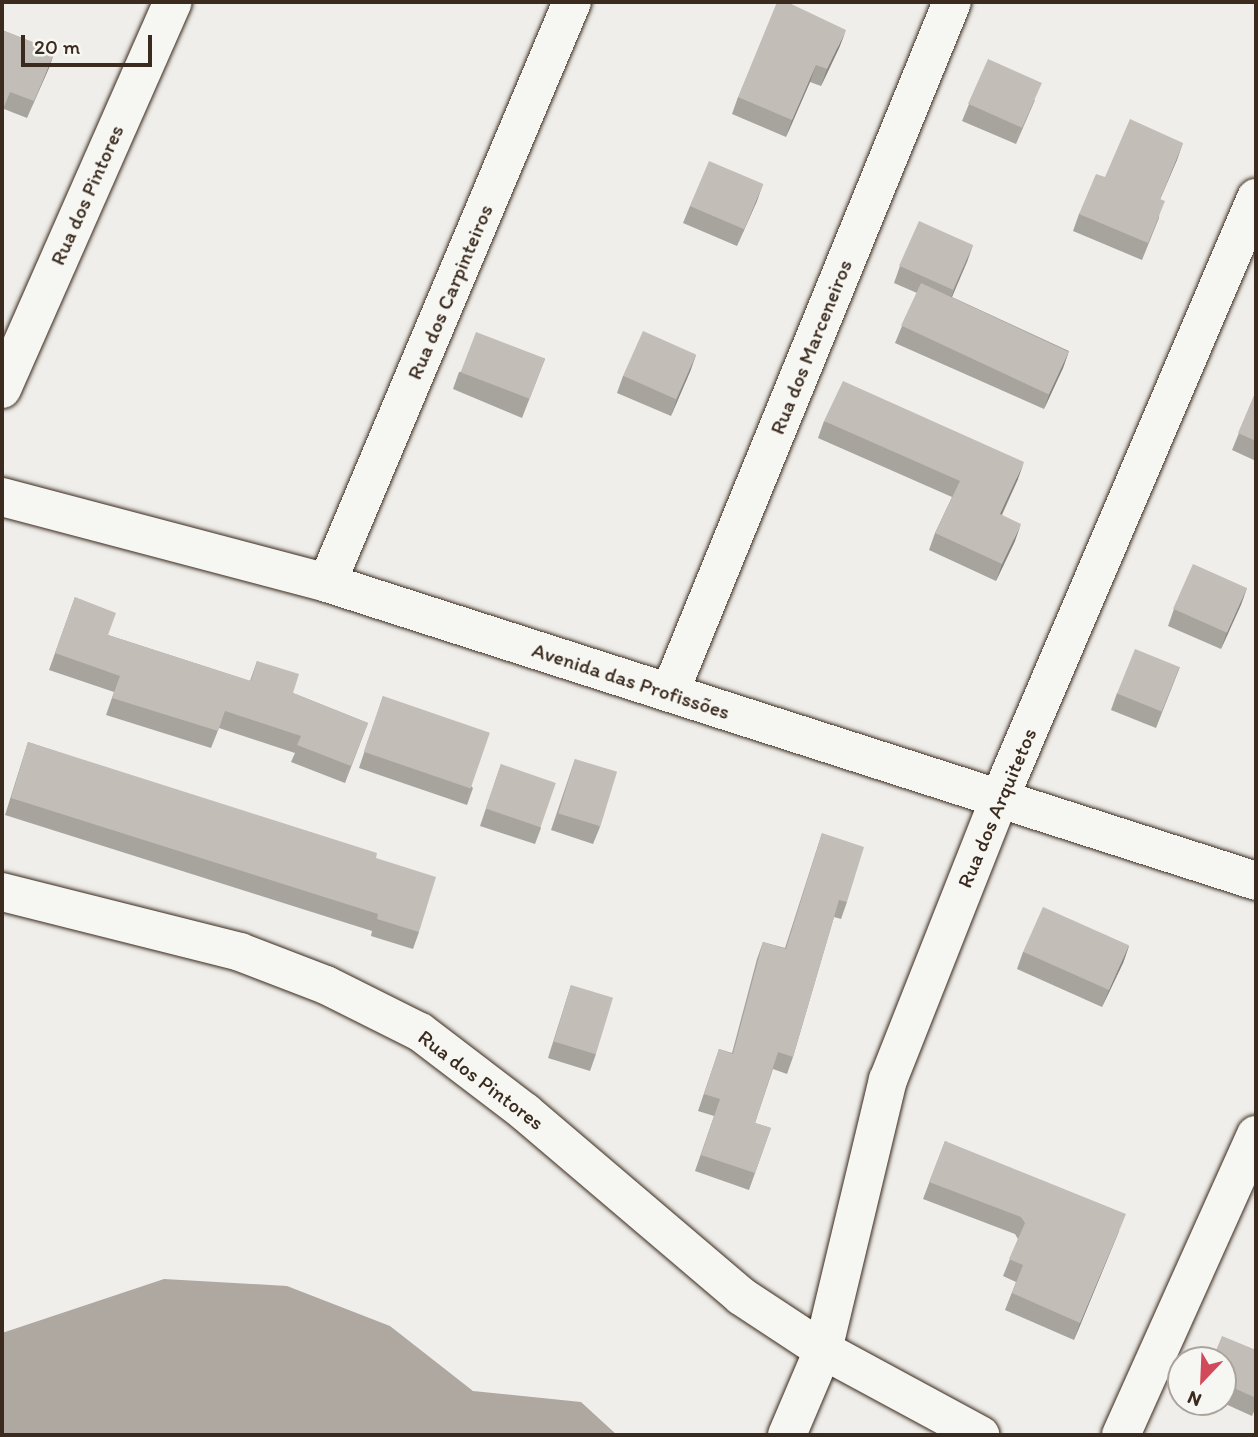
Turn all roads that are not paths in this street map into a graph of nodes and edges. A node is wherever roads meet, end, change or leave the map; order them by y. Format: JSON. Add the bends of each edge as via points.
{"nodes":[{"id":1,"x":173,"y":2,"type":"edge"},
{"id":2,"x":572,"y":2,"type":"edge"},
{"id":3,"x":952,"y":2,"type":"edge"},
{"id":4,"x":1256,"y":198,"type":"edge"},
{"id":5,"x":2,"y":389,"type":"edge"},
{"id":6,"x":2,"y":497,"type":"edge"},
{"id":7,"x":327,"y":583,"type":"junction"},
{"id":8,"x":670,"y":692,"type":"junction"},
{"id":9,"x":998,"y":802,"type":"junction"},
{"id":10,"x":1256,"y":881,"type":"edge"},
{"id":11,"x":2,"y":892,"type":"edge"},
{"id":12,"x":1256,"y":1135,"type":"edge"},
{"id":13,"x":823,"y":1349,"type":"junction"},
{"id":14,"x":788,"y":1435,"type":"edge"},
{"id":15,"x":980,"y":1435,"type":"edge"},
{"id":16,"x":1121,"y":1435,"type":"edge"}],
"edges":[{"from":1,"to":5,"type":"street","name":"Rua dos Pintores"},
{"from":2,"to":7,"type":"street","name":"Rua dos Carpinteiros"},
{"from":3,"to":8,"type":"street","name":"Rua dos Marceneiros"},
{"from":4,"to":9,"type":"street","name":"Rua dos Arquitetos"},
{"from":6,"to":7,"type":"street","name":"Avenida das Profissões"},
{"from":7,"to":8,"type":"street","name":"Avenida das Profissões"},
{"from":8,"to":9,"type":"street","name":"Avenida das Profissões"},
{"from":9,"to":10,"type":"street","name":"Avenida das Profissões"},
{"from":9,"to":13,"type":"street","name":"Rua dos Arquitetos","via":[[888,1080]]},
{"from":11,"to":13,"type":"street","name":"Rua dos Pintores","via":[[240,952],[326,985],[420,1032],[526,1112],[741,1296]]},
{"from":12,"to":16,"type":"street"},
{"from":13,"to":14,"type":"street","name":"Rua dos Arquitetos"},
{"from":13,"to":15,"type":"street","name":"Rua dos Pintores"}]}
